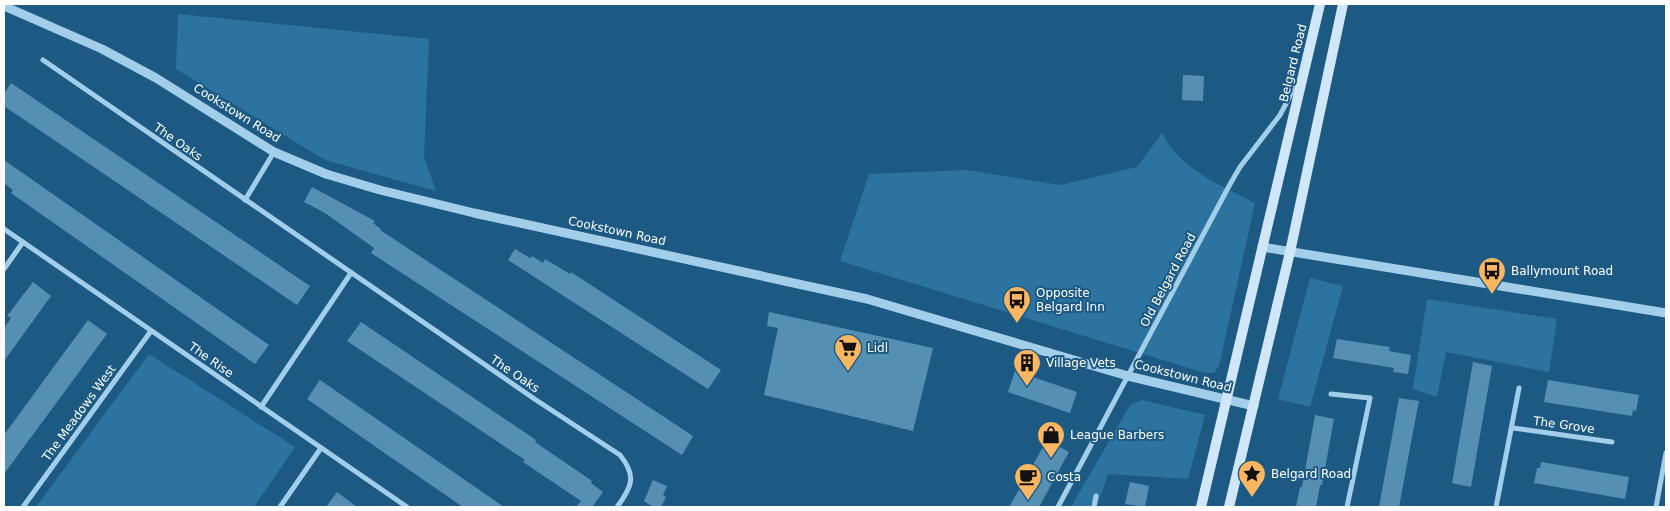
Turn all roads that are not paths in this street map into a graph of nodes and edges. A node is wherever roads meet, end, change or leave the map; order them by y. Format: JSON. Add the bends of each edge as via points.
{"nodes":[{"id":1,"x":1320,"y":4,"type":"edge"},
{"id":2,"x":1342,"y":4,"type":"edge"},
{"id":3,"x":4,"y":6,"type":"edge"},
{"id":4,"x":43,"y":60,"type":"dead end"},
{"id":5,"x":1306,"y":68,"type":"junction"},
{"id":6,"x":274,"y":152,"type":"junction"},
{"id":7,"x":245,"y":200,"type":"junction"},
{"id":8,"x":4,"y":229,"type":"edge"},
{"id":9,"x":23,"y":242,"type":"junction"},
{"id":10,"x":1262,"y":247,"type":"junction"},
{"id":11,"x":1290,"y":252,"type":"junction"},
{"id":12,"x":4,"y":268,"type":"edge"},
{"id":13,"x":351,"y":273,"type":"junction"},
{"id":14,"x":1666,"y":314,"type":"edge"},
{"id":15,"x":151,"y":330,"type":"junction"},
{"id":16,"x":1128,"y":376,"type":"junction"},
{"id":17,"x":1519,"y":388,"type":"dead end"},
{"id":18,"x":1331,"y":394,"type":"dead end"},
{"id":19,"x":1228,"y":400,"type":"junction"},
{"id":20,"x":1254,"y":406,"type":"junction"},
{"id":21,"x":261,"y":407,"type":"junction"},
{"id":22,"x":1513,"y":428,"type":"junction"},
{"id":23,"x":1612,"y":442,"type":"dead end"},
{"id":24,"x":321,"y":448,"type":"junction"},
{"id":25,"x":1666,"y":453,"type":"edge"},
{"id":26,"x":1096,"y":496,"type":"dead end"},
{"id":27,"x":23,"y":507,"type":"edge"},
{"id":28,"x":280,"y":507,"type":"edge"},
{"id":29,"x":406,"y":507,"type":"edge"},
{"id":30,"x":617,"y":507,"type":"edge"},
{"id":31,"x":1058,"y":507,"type":"edge"},
{"id":32,"x":1094,"y":507,"type":"edge"},
{"id":33,"x":1201,"y":507,"type":"edge"},
{"id":34,"x":1229,"y":507,"type":"edge"},
{"id":35,"x":1347,"y":507,"type":"edge"},
{"id":36,"x":1496,"y":507,"type":"edge"},
{"id":37,"x":1656,"y":507,"type":"edge"}],
"edges":[{"from":1,"to":5,"type":"main road","name":"Belgard Road"},
{"from":2,"to":11,"type":"main road"},
{"from":3,"to":6,"type":"street","name":"Cookstown Road","via":[[148,74]]},
{"from":4,"to":7,"type":"street","name":"The Oaks"},
{"from":5,"to":10,"type":"main road","name":"Belgard Road","via":[[1284,146]]},
{"from":5,"to":16,"type":"street","name":"Old Belgard Road","via":[[1280,115],[1229,186]]},
{"from":6,"to":7,"type":"street"},
{"from":6,"to":16,"type":"street","name":"Cookstown Road","via":[[326,174],[380,190],[868,299]]},
{"from":7,"to":13,"type":"street","name":"The Oaks"},
{"from":8,"to":9,"type":"street","name":"The Rise"},
{"from":9,"to":12,"type":"street"},
{"from":9,"to":15,"type":"street","name":"The Rise"},
{"from":10,"to":11,"type":"street"},
{"from":10,"to":19,"type":"main road","name":"Belgard Road"},
{"from":11,"to":14,"type":"street"},
{"from":11,"to":20,"type":"main road"},
{"from":13,"to":21,"type":"street"},
{"from":13,"to":30,"type":"street","name":"The Oaks","via":[[620,455],[630,467],[631,480]]},
{"from":15,"to":21,"type":"street","name":"The Rise"},
{"from":15,"to":27,"type":"street","name":"The Meadows West"},
{"from":16,"to":19,"type":"street","name":"Cookstown Road"},
{"from":16,"to":31,"type":"street","name":"Old Belgard Road"},
{"from":17,"to":22,"type":"street","name":"The Grove"},
{"from":18,"to":35,"type":"street","via":[[1370,398]]},
{"from":19,"to":20,"type":"street","name":"Cookstown Road"},
{"from":19,"to":33,"type":"main road","name":"Belgard Road"},
{"from":20,"to":34,"type":"main road"},
{"from":21,"to":24,"type":"street","name":"The Rise"},
{"from":22,"to":23,"type":"street","name":"The Grove"},
{"from":22,"to":36,"type":"street","name":"The Grove"},
{"from":24,"to":28,"type":"street"},
{"from":24,"to":29,"type":"street","name":"The Rise"},
{"from":25,"to":37,"type":"street"},
{"from":26,"to":32,"type":"street"}]}
